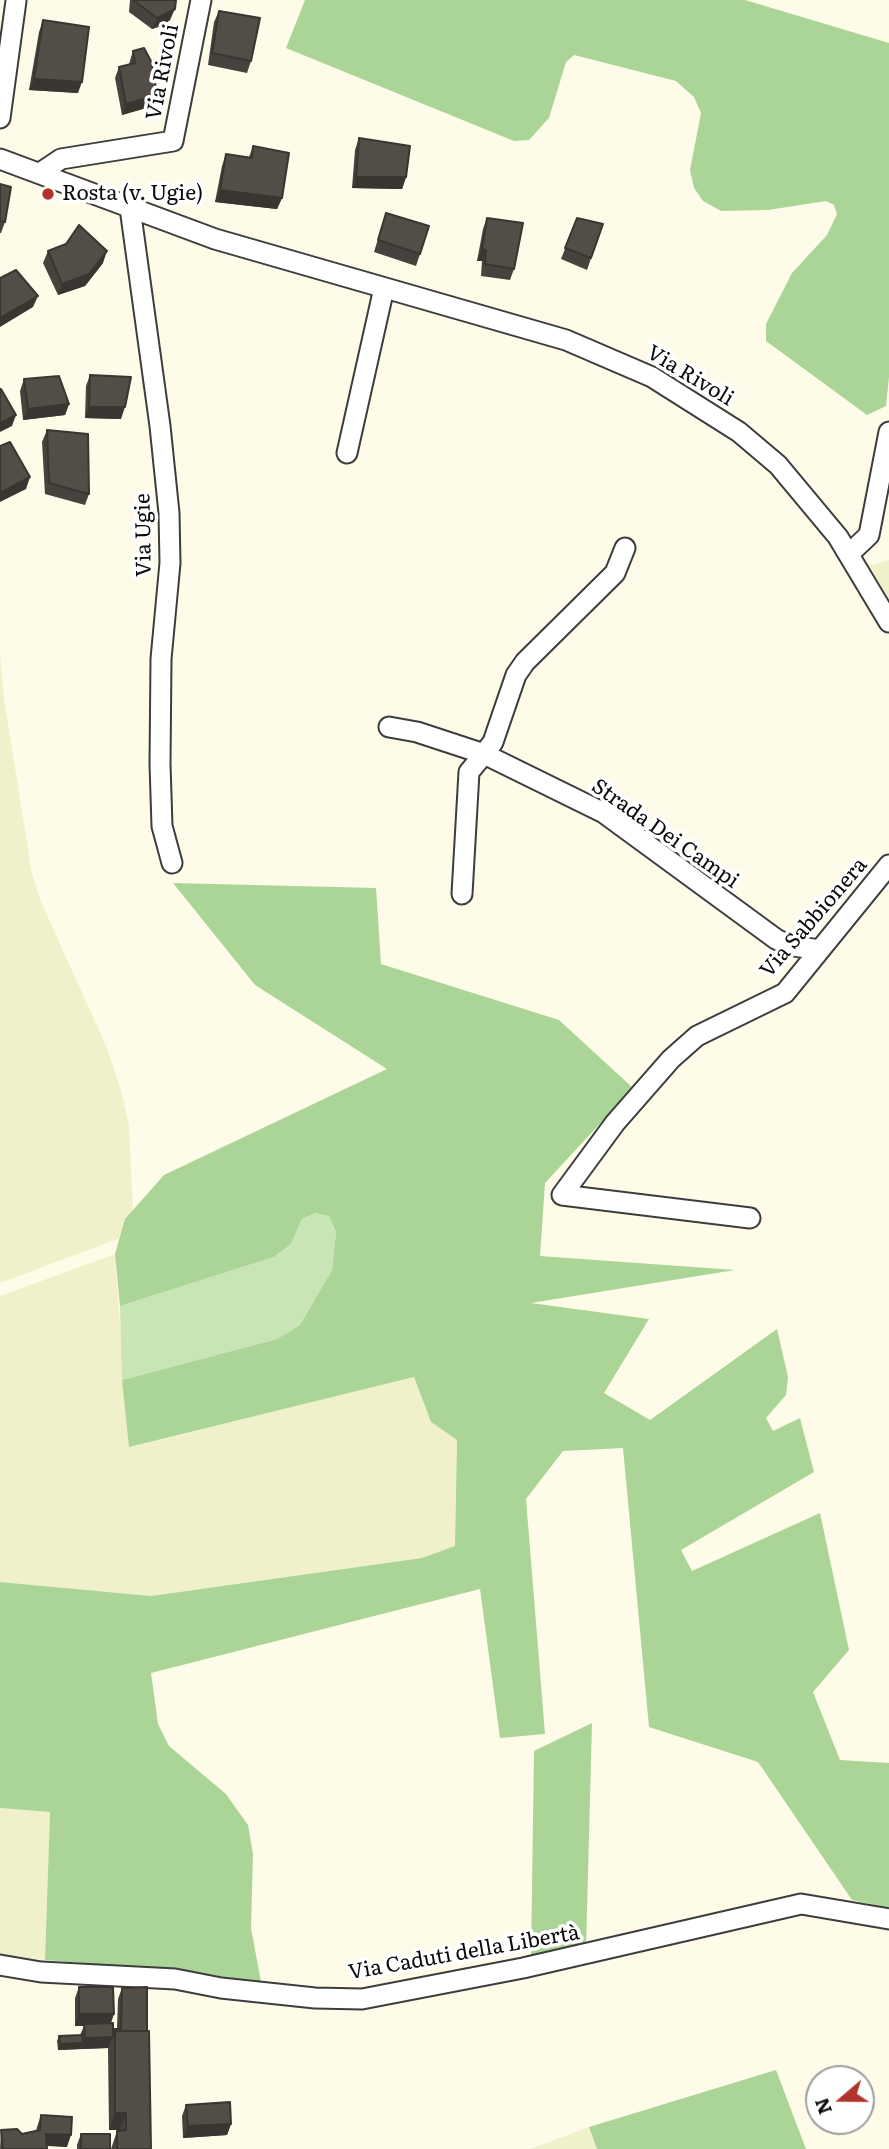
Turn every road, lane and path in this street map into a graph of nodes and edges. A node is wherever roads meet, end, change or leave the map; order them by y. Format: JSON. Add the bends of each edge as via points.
{"nodes":[{"id":1,"x":201,"y":0,"type":"edge"},
{"id":2,"x":16,"y":1,"type":"edge"},
{"id":3,"x":0,"y":118,"type":"edge"},
{"id":4,"x":0,"y":159,"type":"edge"},
{"id":5,"x":40,"y":173,"type":"junction"},
{"id":6,"x":130,"y":208,"type":"junction"},
{"id":7,"x":384,"y":288,"type":"junction"},
{"id":8,"x":889,"y":432,"type":"edge"},
{"id":9,"x":347,"y":453,"type":"dead end"},
{"id":10,"x":625,"y":548,"type":"dead end"},
{"id":11,"x":849,"y":554,"type":"junction"},
{"id":12,"x":889,"y":622,"type":"edge"},
{"id":13,"x":389,"y":727,"type":"dead end"},
{"id":14,"x":484,"y":754,"type":"junction"},
{"id":15,"x":172,"y":863,"type":"dead end"},
{"id":16,"x":889,"y":865,"type":"edge"},
{"id":17,"x":462,"y":894,"type":"dead end"},
{"id":18,"x":818,"y":950,"type":"junction"},
{"id":19,"x":750,"y":1218,"type":"dead end"},
{"id":20,"x":889,"y":1919,"type":"edge"},
{"id":21,"x":0,"y":1965,"type":"edge"}],
"edges":[{"from":1,"to":5,"type":"street","name":"Via Rivoli","via":[[173,141],[61,159]]},
{"from":2,"to":3,"type":"street"},
{"from":4,"to":5,"type":"street","name":"Via Rivoli"},
{"from":5,"to":6,"type":"street","name":"Via Rivoli"},
{"from":6,"to":7,"type":"street","name":"Via Rivoli","via":[[227,243]]},
{"from":6,"to":15,"type":"street","name":"Via Ugie","via":[[169,513],[160,764],[162,826]]},
{"from":7,"to":9,"type":"street"},
{"from":7,"to":11,"type":"street","name":"Via Rivoli","via":[[566,340],[652,377],[728,425],[778,465]]},
{"from":8,"to":11,"type":"street","via":[[869,535]]},
{"from":10,"to":14,"type":"street","via":[[615,573],[516,675],[493,742]]},
{"from":11,"to":12,"type":"street","name":"Via Rivoli"},
{"from":13,"to":14,"type":"street","name":"Strada Dei Campi"},
{"from":14,"to":17,"type":"street","via":[[470,772]]},
{"from":14,"to":18,"type":"street","name":"Strada Dei Campi","via":[[604,813],[776,939]]},
{"from":16,"to":18,"type":"street","name":"Via Sabbionera"},
{"from":18,"to":19,"type":"street","name":"Via Sabbionera","via":[[785,993],[697,1036],[671,1059],[615,1123],[562,1195]]},
{"from":20,"to":21,"type":"street","name":"Via Caduti della Libertà","via":[[801,1904],[535,1966],[362,1999]]}]}
